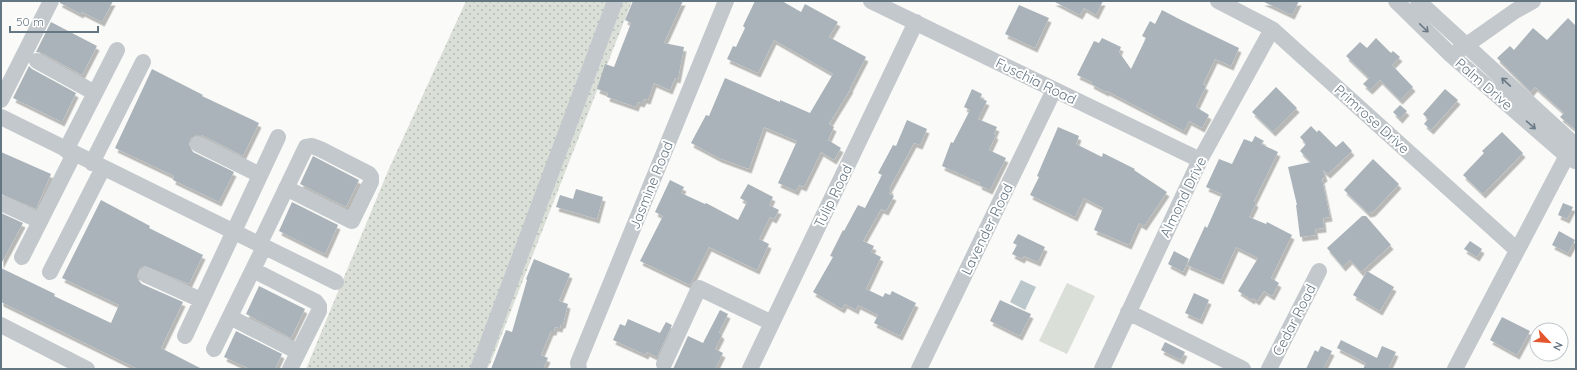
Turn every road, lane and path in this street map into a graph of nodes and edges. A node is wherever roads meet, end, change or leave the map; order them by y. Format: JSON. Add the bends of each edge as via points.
{"nodes":[{"id":1,"x":51,"y":1,"type":"edge"},
{"id":2,"x":615,"y":1,"type":"edge"},
{"id":3,"x":726,"y":1,"type":"edge"},
{"id":4,"x":871,"y":1,"type":"edge"},
{"id":5,"x":1218,"y":1,"type":"edge"},
{"id":6,"x":1396,"y":1,"type":"edge"},
{"id":7,"x":1418,"y":1,"type":"edge"},
{"id":8,"x":1533,"y":1,"type":"edge"},
{"id":9,"x":916,"y":22,"type":"junction"},
{"id":10,"x":1272,"y":29,"type":"junction"},
{"id":11,"x":1467,"y":46,"type":"junction"},
{"id":12,"x":117,"y":50,"type":"dead end"},
{"id":13,"x":1451,"y":55,"type":"junction"},
{"id":14,"x":37,"y":61,"type":"dead end"},
{"id":15,"x":143,"y":62,"type":"dead end"},
{"id":16,"x":1054,"y":90,"type":"junction"},
{"id":17,"x":95,"y":93,"type":"junction"},
{"id":18,"x":1,"y":100,"type":"edge"},
{"id":19,"x":1,"y":117,"type":"edge"},
{"id":20,"x":278,"y":137,"type":"dead end"},
{"id":21,"x":198,"y":144,"type":"dead end"},
{"id":22,"x":70,"y":152,"type":"junction"},
{"id":23,"x":1573,"y":152,"type":"edge"},
{"id":24,"x":1200,"y":160,"type":"junction"},
{"id":25,"x":98,"y":166,"type":"junction"},
{"id":26,"x":260,"y":175,"type":"junction"},
{"id":27,"x":286,"y":188,"type":"junction"},
{"id":28,"x":1,"y":203,"type":"edge"},
{"id":29,"x":40,"y":221,"type":"junction"},
{"id":30,"x":233,"y":232,"type":"junction"},
{"id":31,"x":261,"y":246,"type":"junction"},
{"id":32,"x":1517,"y":250,"type":"junction"},
{"id":33,"x":22,"y":257,"type":"dead end"},
{"id":34,"x":253,"y":270,"type":"junction"},
{"id":35,"x":1319,"y":271,"type":"dead end"},
{"id":36,"x":50,"y":272,"type":"dead end"},
{"id":37,"x":146,"y":275,"type":"dead end"},
{"id":38,"x":336,"y":282,"type":"dead end"},
{"id":39,"x":201,"y":300,"type":"junction"},
{"id":40,"x":1128,"y":312,"type":"junction"},
{"id":41,"x":230,"y":317,"type":"junction"},
{"id":42,"x":772,"y":324,"type":"junction"},
{"id":43,"x":1,"y":325,"type":"edge"},
{"id":44,"x":185,"y":336,"type":"dead end"},
{"id":45,"x":214,"y":349,"type":"dead end"},
{"id":46,"x":298,"y":352,"type":"junction"},
{"id":47,"x":664,"y":364,"type":"dead end"},
{"id":48,"x":87,"y":369,"type":"edge"},
{"id":49,"x":290,"y":369,"type":"edge"},
{"id":50,"x":478,"y":369,"type":"edge"},
{"id":51,"x":579,"y":369,"type":"edge"},
{"id":52,"x":750,"y":369,"type":"edge"},
{"id":53,"x":919,"y":369,"type":"edge"},
{"id":54,"x":1102,"y":369,"type":"edge"},
{"id":55,"x":1243,"y":369,"type":"edge"},
{"id":56,"x":1269,"y":369,"type":"edge"},
{"id":57,"x":1455,"y":369,"type":"edge"}],
"edges":[{"from":1,"to":18,"type":"street"},
{"from":2,"to":50,"type":"street"},
{"from":3,"to":51,"type":"street","name":"Jasmine Road","via":[[578,363]]},
{"from":4,"to":9,"type":"street","name":"Fuschia Road"},
{"from":5,"to":10,"type":"street","name":"Primrose Drive"},
{"from":6,"to":13,"type":"street","name":"Palm Drive","one_way":true},
{"from":7,"to":11,"type":"street","name":"Palm Drive"},
{"from":8,"to":11,"type":"street","via":[[1514,11]]},
{"from":9,"to":16,"type":"street","name":"Fuschia Road"},
{"from":9,"to":42,"type":"street","name":"Tulip Road"},
{"from":10,"to":24,"type":"street","name":"Almond Drive"},
{"from":10,"to":32,"type":"street","name":"Primrose Drive"},
{"from":11,"to":13,"type":"street"},
{"from":23,"to":11,"type":"street","name":"Palm Drive","one_way":true},
{"from":12,"to":17,"type":"street"},
{"from":13,"to":23,"type":"street","name":"Palm Drive","one_way":true},
{"from":14,"to":17,"type":"street"},
{"from":15,"to":25,"type":"street"},
{"from":16,"to":24,"type":"street","name":"Fuschia Road"},
{"from":16,"to":53,"type":"street","name":"Lavender Road"},
{"from":17,"to":22,"type":"street"},
{"from":19,"to":22,"type":"street"},
{"from":20,"to":26,"type":"street"},
{"from":21,"to":26,"type":"street"},
{"from":22,"to":25,"type":"street"},
{"from":22,"to":29,"type":"street"},
{"from":23,"to":32,"type":"street"},
{"from":24,"to":40,"type":"street","name":"Almond Drive"},
{"from":25,"to":30,"type":"street"},
{"from":25,"to":36,"type":"street"},
{"from":26,"to":30,"type":"street"},
{"from":27,"to":27,"type":"street","via":[[352,221],[371,182],[368,174],[312,146],[306,147]]},
{"from":27,"to":31,"type":"street"},
{"from":28,"to":29,"type":"street"},
{"from":29,"to":33,"type":"street"},
{"from":30,"to":31,"type":"street"},
{"from":30,"to":39,"type":"street"},
{"from":31,"to":34,"type":"street"},
{"from":31,"to":38,"type":"street"},
{"from":32,"to":57,"type":"street"},
{"from":34,"to":41,"type":"street"},
{"from":34,"to":46,"type":"street","via":[[316,302],[319,306]]},
{"from":35,"to":56,"type":"street","name":"Cedar Road"},
{"from":37,"to":39,"type":"street"},
{"from":39,"to":44,"type":"street"},
{"from":40,"to":54,"type":"street","name":"Almond Drive"},
{"from":40,"to":55,"type":"street"},
{"from":41,"to":45,"type":"street"},
{"from":41,"to":46,"type":"street"},
{"from":42,"to":47,"type":"street","via":[[699,288]]},
{"from":42,"to":52,"type":"street","name":"Tulip Road"},
{"from":43,"to":48,"type":"street"},
{"from":46,"to":49,"type":"street"}]}
